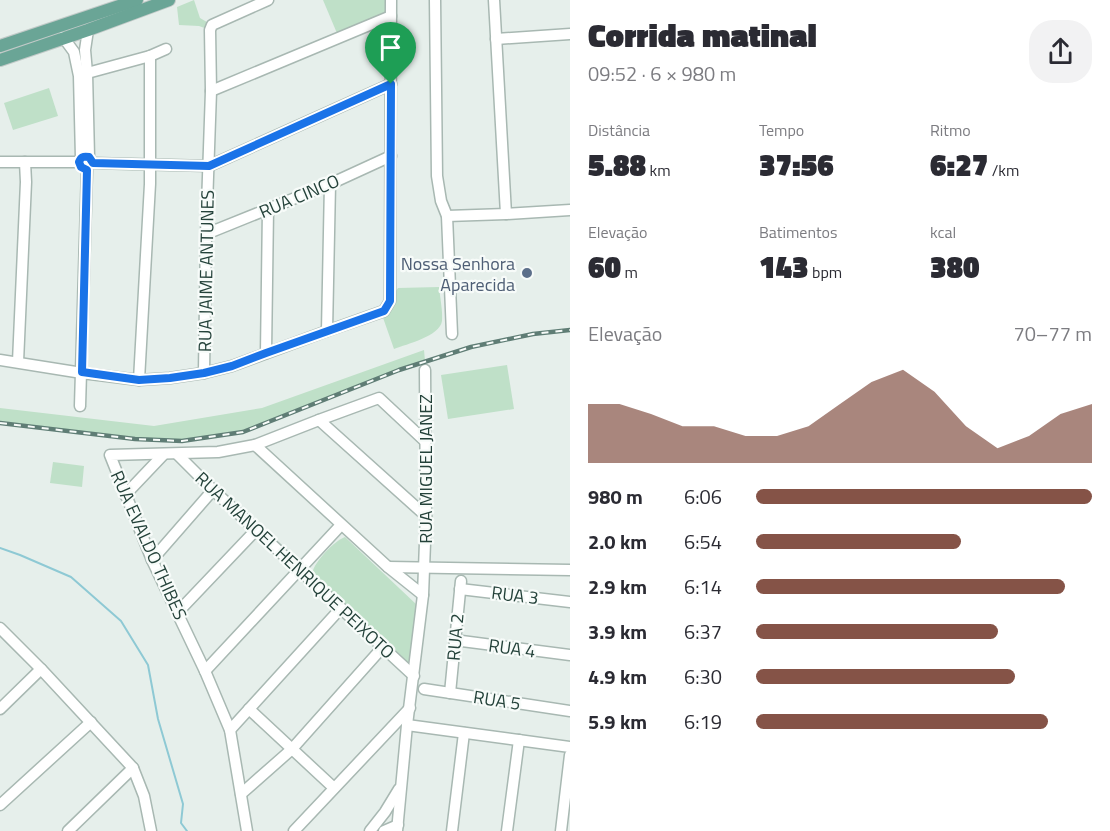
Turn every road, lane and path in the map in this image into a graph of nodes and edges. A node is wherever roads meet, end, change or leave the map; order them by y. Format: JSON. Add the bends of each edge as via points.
{"nodes":[{"id":1,"x":137,"y":0,"type":"edge"},
{"id":2,"x":268,"y":0,"type":"edge"},
{"id":3,"x":392,"y":0,"type":"edge"},
{"id":4,"x":435,"y":0,"type":"edge"},
{"id":5,"x":494,"y":0,"type":"edge"},
{"id":6,"x":160,"y":1,"type":"edge"},
{"id":7,"x":391,"y":16,"type":"junction"},
{"id":8,"x":88,"y":30,"type":"junction"},
{"id":9,"x":570,"y":33,"type":"edge"},
{"id":10,"x":63,"y":37,"type":"junction"},
{"id":11,"x":496,"y":39,"type":"junction"},
{"id":12,"x":0,"y":46,"type":"edge"},
{"id":13,"x":166,"y":49,"type":"dead end"},
{"id":14,"x":150,"y":56,"type":"junction"},
{"id":15,"x":0,"y":60,"type":"edge"},
{"id":16,"x":83,"y":75,"type":"junction"},
{"id":17,"x":391,"y":84,"type":"junction"},
{"id":18,"x":211,"y":91,"type":"junction"},
{"id":19,"x":391,"y":156,"type":"junction"},
{"id":20,"x":0,"y":162,"type":"edge"},
{"id":21,"x":25,"y":162,"type":"junction"},
{"id":22,"x":86,"y":162,"type":"junction"},
{"id":23,"x":150,"y":165,"type":"junction"},
{"id":24,"x":209,"y":166,"type":"junction"},
{"id":25,"x":330,"y":184,"type":"junction"},
{"id":26,"x":268,"y":209,"type":"junction"},
{"id":27,"x":570,"y":210,"type":"edge"},
{"id":28,"x":506,"y":214,"type":"junction"},
{"id":29,"x":447,"y":216,"type":"junction"},
{"id":30,"x":206,"y":234,"type":"junction"},
{"id":31,"x":327,"y":331,"type":"junction"},
{"id":32,"x":452,"y":334,"type":"dead end"},
{"id":33,"x":266,"y":353,"type":"junction"},
{"id":34,"x":0,"y":360,"type":"edge"},
{"id":35,"x":18,"y":362,"type":"junction"},
{"id":36,"x":425,"y":370,"type":"dead end"},
{"id":37,"x":82,"y":372,"type":"junction"},
{"id":38,"x":204,"y":373,"type":"junction"},
{"id":39,"x":139,"y":380,"type":"junction"},
{"id":40,"x":80,"y":406,"type":"dead end"},
{"id":41,"x":319,"y":420,"type":"junction"},
{"id":42,"x":425,"y":441,"type":"junction"},
{"id":43,"x":255,"y":445,"type":"junction"},
{"id":44,"x":177,"y":454,"type":"junction"},
{"id":45,"x":163,"y":455,"type":"junction"},
{"id":46,"x":213,"y":490,"type":"junction"},
{"id":47,"x":125,"y":495,"type":"junction"},
{"id":48,"x":426,"y":516,"type":"junction"},
{"id":49,"x":341,"y":525,"type":"junction"},
{"id":50,"x":256,"y":530,"type":"junction"},
{"id":51,"x":152,"y":560,"type":"junction"},
{"id":52,"x":388,"y":567,"type":"junction"},
{"id":53,"x":424,"y":567,"type":"junction"},
{"id":54,"x":300,"y":569,"type":"junction"},
{"id":55,"x":570,"y":570,"type":"edge"},
{"id":56,"x":460,"y":585,"type":"joint"},
{"id":57,"x":423,"y":595,"type":"junction"},
{"id":58,"x":570,"y":602,"type":"edge"},
{"id":59,"x":341,"y":608,"type":"junction"},
{"id":60,"x":178,"y":612,"type":"junction"},
{"id":61,"x":0,"y":628,"type":"edge"},
{"id":62,"x":454,"y":640,"type":"junction"},
{"id":63,"x":382,"y":648,"type":"junction"},
{"id":64,"x":570,"y":655,"type":"edge"},
{"id":65,"x":41,"y":669,"type":"junction"},
{"id":66,"x":205,"y":671,"type":"junction"},
{"id":67,"x":414,"y":676,"type":"junction"},
{"id":68,"x":424,"y":689,"type":"dead end"},
{"id":69,"x":450,"y":693,"type":"junction"},
{"id":70,"x":410,"y":708,"type":"junction"},
{"id":71,"x":0,"y":709,"type":"edge"},
{"id":72,"x":249,"y":709,"type":"junction"},
{"id":73,"x":570,"y":711,"type":"edge"},
{"id":74,"x":91,"y":722,"type":"junction"},
{"id":75,"x":407,"y":725,"type":"junction"},
{"id":76,"x":230,"y":730,"type":"junction"},
{"id":77,"x":464,"y":733,"type":"junction"},
{"id":78,"x":519,"y":740,"type":"junction"},
{"id":79,"x":570,"y":747,"type":"edge"},
{"id":80,"x":292,"y":749,"type":"junction"},
{"id":81,"x":570,"y":755,"type":"edge"},
{"id":82,"x":133,"y":768,"type":"junction"},
{"id":83,"x":402,"y":784,"type":"junction"},
{"id":84,"x":334,"y":788,"type":"junction"},
{"id":85,"x":241,"y":794,"type":"junction"},
{"id":86,"x":0,"y":806,"type":"edge"},
{"id":87,"x":398,"y":828,"type":"edge"},
{"id":88,"x":69,"y":831,"type":"edge"},
{"id":89,"x":151,"y":831,"type":"edge"},
{"id":90,"x":247,"y":831,"type":"edge"},
{"id":91,"x":294,"y":831,"type":"edge"},
{"id":92,"x":370,"y":831,"type":"edge"},
{"id":93,"x":384,"y":831,"type":"edge"},
{"id":94,"x":453,"y":831,"type":"edge"},
{"id":95,"x":507,"y":831,"type":"edge"},
{"id":96,"x":561,"y":831,"type":"edge"}],
"edges":[{"from":1,"to":12,"type":"main road"},
{"from":2,"to":18,"type":"street","name":"RUA JAIME ANTUNES","via":[[212,25]]},
{"from":3,"to":7,"type":"street"},
{"from":4,"to":29,"type":"street","via":[[437,176]]},
{"from":5,"to":11,"type":"street"},
{"from":6,"to":8,"type":"main road"},
{"from":7,"to":17,"type":"street"},
{"from":7,"to":18,"type":"street"},
{"from":8,"to":10,"type":"main road"},
{"from":8,"to":16,"type":"street"},
{"from":9,"to":11,"type":"street"},
{"from":10,"to":15,"type":"main road"},
{"from":10,"to":16,"type":"street"},
{"from":11,"to":28,"type":"street"},
{"from":13,"to":14,"type":"street"},
{"from":14,"to":16,"type":"street"},
{"from":14,"to":23,"type":"street"},
{"from":16,"to":22,"type":"street"},
{"from":17,"to":19,"type":"street"},
{"from":17,"to":24,"type":"street"},
{"from":18,"to":24,"type":"street","name":"RUA JAIME ANTUNES"},
{"from":19,"to":25,"type":"street","name":"RUA CINCO"},
{"from":19,"to":31,"type":"street","via":[[390,301],[384,311]]},
{"from":20,"to":21,"type":"street"},
{"from":21,"to":22,"type":"street"},
{"from":21,"to":35,"type":"street"},
{"from":22,"to":23,"type":"street"},
{"from":22,"to":37,"type":"street"},
{"from":23,"to":24,"type":"street"},
{"from":23,"to":39,"type":"street"},
{"from":24,"to":30,"type":"street","name":"RUA JAIME ANTUNES"},
{"from":25,"to":26,"type":"street","name":"RUA CINCO"},
{"from":25,"to":31,"type":"street"},
{"from":26,"to":30,"type":"street","name":"RUA CINCO"},
{"from":26,"to":33,"type":"street"},
{"from":27,"to":28,"type":"street"},
{"from":28,"to":29,"type":"street"},
{"from":29,"to":32,"type":"street"},
{"from":30,"to":38,"type":"street","name":"RUA JAIME ANTUNES"},
{"from":31,"to":33,"type":"street"},
{"from":33,"to":38,"type":"street"},
{"from":34,"to":35,"type":"street"},
{"from":35,"to":37,"type":"street"},
{"from":36,"to":42,"type":"street","name":"RUA MIGUEL JANEZ"},
{"from":37,"to":39,"type":"street"},
{"from":37,"to":40,"type":"street"},
{"from":38,"to":39,"type":"street"},
{"from":41,"to":42,"type":"street","name":"RUA EVALDO THIBES","via":[[379,398]]},
{"from":41,"to":43,"type":"street","name":"RUA EVALDO THIBES"},
{"from":41,"to":48,"type":"street"},
{"from":42,"to":48,"type":"street","name":"RUA MIGUEL JANEZ"},
{"from":43,"to":44,"type":"street","name":"RUA EVALDO THIBES"},
{"from":43,"to":49,"type":"street"},
{"from":44,"to":45,"type":"street","name":"RUA EVALDO THIBES"},
{"from":44,"to":46,"type":"street","name":"RUA MANOEL HENRIQUE PEIXOTO"},
{"from":45,"to":47,"type":"street"},
{"from":45,"to":47,"type":"street","name":"RUA EVALDO THIBES","via":[[110,455]]},
{"from":46,"to":50,"type":"street","name":"RUA MANOEL HENRIQUE PEIXOTO"},
{"from":46,"to":51,"type":"street"},
{"from":47,"to":51,"type":"street","name":"RUA EVALDO THIBES"},
{"from":48,"to":53,"type":"street","name":"RUA MIGUEL JANEZ"},
{"from":49,"to":52,"type":"street"},
{"from":49,"to":54,"type":"street"},
{"from":50,"to":54,"type":"street","name":"RUA MANOEL HENRIQUE PEIXOTO"},
{"from":50,"to":60,"type":"street"},
{"from":51,"to":60,"type":"street","name":"RUA EVALDO THIBES"},
{"from":52,"to":53,"type":"street","name":"RUA MIGUEL JANEZ"},
{"from":52,"to":57,"type":"street"},
{"from":53,"to":55,"type":"street","name":"RUA MIGUEL JANEZ"},
{"from":53,"to":57,"type":"street","name":"RUA MIGUEL JANEZ"},
{"from":54,"to":59,"type":"street","name":"RUA MANOEL HENRIQUE PEIXOTO"},
{"from":54,"to":66,"type":"street"},
{"from":56,"to":58,"type":"street","name":"RUA 3"},
{"from":56,"to":62,"type":"street","name":"RUA 2"},
{"from":57,"to":67,"type":"street","name":"RUA MIGUEL JANEZ"},
{"from":59,"to":63,"type":"street","name":"RUA MANOEL HENRIQUE PEIXOTO"},
{"from":59,"to":72,"type":"street"},
{"from":60,"to":66,"type":"street","name":"RUA EVALDO THIBES"},
{"from":61,"to":65,"type":"street"},
{"from":62,"to":64,"type":"street","name":"RUA 4"},
{"from":62,"to":69,"type":"street","name":"RUA 2"},
{"from":63,"to":67,"type":"street","name":"RUA MANOEL HENRIQUE PEIXOTO"},
{"from":63,"to":80,"type":"street"},
{"from":65,"to":71,"type":"street"},
{"from":65,"to":74,"type":"street"},
{"from":66,"to":76,"type":"street","name":"RUA EVALDO THIBES"},
{"from":67,"to":70,"type":"street","name":"RUA MIGUEL JANEZ"},
{"from":68,"to":69,"type":"street","name":"RUA 5"},
{"from":69,"to":73,"type":"street","name":"RUA 5"},
{"from":70,"to":75,"type":"street","name":"RUA MIGUEL JANEZ"},
{"from":70,"to":84,"type":"street"},
{"from":72,"to":76,"type":"street"},
{"from":72,"to":80,"type":"street"},
{"from":74,"to":82,"type":"street"},
{"from":74,"to":86,"type":"street"},
{"from":75,"to":77,"type":"street"},
{"from":75,"to":83,"type":"street","name":"RUA MIGUEL JANEZ"},
{"from":76,"to":85,"type":"street","name":"RUA EVALDO THIBES"},
{"from":77,"to":78,"type":"street"},
{"from":77,"to":94,"type":"street"},
{"from":78,"to":79,"type":"street"},
{"from":78,"to":95,"type":"street"},
{"from":80,"to":84,"type":"street"},
{"from":80,"to":85,"type":"street"},
{"from":81,"to":96,"type":"street"},
{"from":82,"to":88,"type":"street"},
{"from":82,"to":89,"type":"street"},
{"from":83,"to":87,"type":"street","name":"RUA MIGUEL JANEZ"},
{"from":83,"to":92,"type":"street"},
{"from":84,"to":91,"type":"street"},
{"from":85,"to":90,"type":"street","name":"RUA EVALDO THIBES"},
{"from":87,"to":93,"type":"street"}]}
